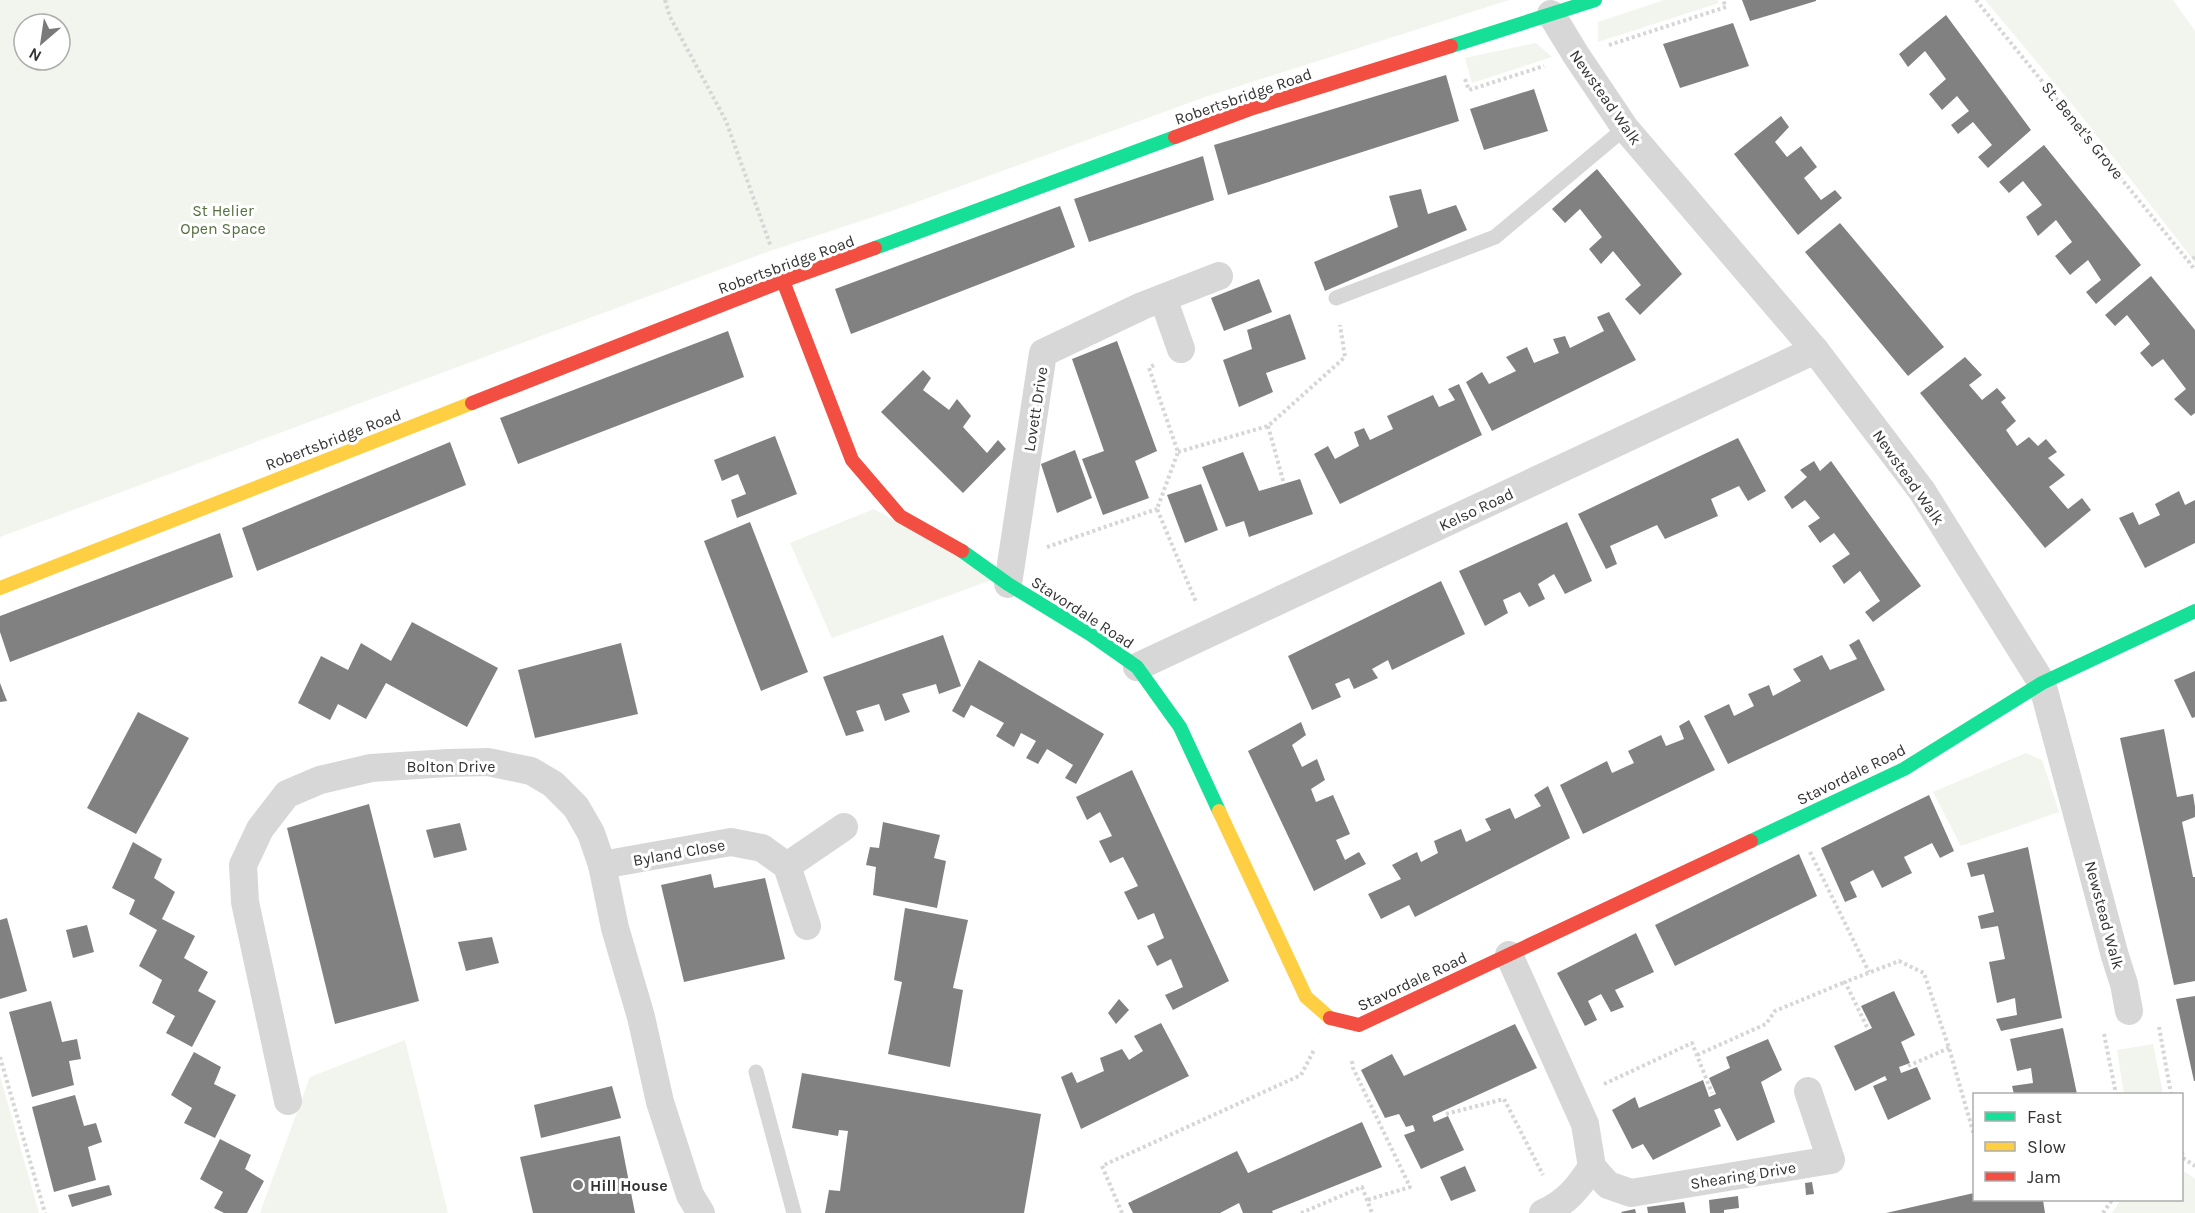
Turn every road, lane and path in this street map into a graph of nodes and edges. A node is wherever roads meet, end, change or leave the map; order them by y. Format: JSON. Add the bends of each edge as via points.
{"nodes":[{"id":1,"x":665,"y":0,"type":"edge"},
{"id":2,"x":1595,"y":0,"type":"edge"},
{"id":3,"x":1976,"y":0,"type":"edge"},
{"id":4,"x":1551,"y":14,"type":"junction"},
{"id":5,"x":1625,"y":128,"type":"junction"},
{"id":6,"x":2195,"y":258,"type":"edge"},
{"id":7,"x":2189,"y":262,"type":"junction"},
{"id":8,"x":2195,"y":270,"type":"edge"},
{"id":9,"x":1220,"y":276,"type":"dead end"},
{"id":10,"x":783,"y":281,"type":"junction"},
{"id":11,"x":1163,"y":298,"type":"junction"},
{"id":12,"x":1336,"y":298,"type":"joint"},
{"id":13,"x":1181,"y":349,"type":"joint"},
{"id":14,"x":1815,"y":350,"type":"junction"},
{"id":15,"x":1268,"y":426,"type":"junction"},
{"id":16,"x":1178,"y":453,"type":"junction"},
{"id":17,"x":1284,"y":484,"type":"dead end"},
{"id":18,"x":1157,"y":509,"type":"junction"},
{"id":19,"x":1010,"y":572,"type":"junction"},
{"id":20,"x":0,"y":588,"type":"edge"},
{"id":21,"x":2195,"y":610,"type":"edge"},
{"id":22,"x":1209,"y":633,"type":"junction"},
{"id":23,"x":1137,"y":667,"type":"junction"},
{"id":24,"x":2042,"y":683,"type":"junction"},
{"id":25,"x":1795,"y":820,"type":"junction"},
{"id":26,"x":844,"y":827,"type":"dead end"},
{"id":27,"x":602,"y":865,"type":"junction"},
{"id":28,"x":787,"y":866,"type":"junction"},
{"id":29,"x":807,"y":926,"type":"dead end"},
{"id":30,"x":1509,"y":955,"type":"junction"},
{"id":31,"x":1869,"y":972,"type":"junction"},
{"id":32,"x":1845,"y":982,"type":"junction"},
{"id":33,"x":2129,"y":1011,"type":"dead end"},
{"id":34,"x":1330,"y":1018,"type":"junction"},
{"id":35,"x":1350,"y":1024,"type":"junction"},
{"id":36,"x":1867,"y":1027,"type":"dead end"},
{"id":37,"x":1949,"y":1048,"type":"junction"},
{"id":38,"x":1697,"y":1055,"type":"junction"},
{"id":39,"x":0,"y":1057,"type":"edge"},
{"id":40,"x":1908,"y":1066,"type":"dead end"},
{"id":41,"x":756,"y":1072,"type":"dead end"},
{"id":42,"x":1808,"y":1091,"type":"dead end"},
{"id":43,"x":1712,"y":1093,"type":"dead end"},
{"id":44,"x":1574,"y":1099,"type":"junction"},
{"id":45,"x":288,"y":1101,"type":"dead end"},
{"id":46,"x":1446,"y":1114,"type":"dead end"},
{"id":47,"x":1973,"y":1132,"type":"edge"},
{"id":48,"x":1592,"y":1167,"type":"junction"},
{"id":49,"x":1367,"y":1200,"type":"junction"},
{"id":50,"x":1551,"y":1210,"type":"edge"},
{"id":51,"x":45,"y":1213,"type":"edge"},
{"id":52,"x":701,"y":1213,"type":"edge"},
{"id":53,"x":794,"y":1213,"type":"edge"},
{"id":54,"x":1122,"y":1213,"type":"edge"},
{"id":55,"x":1301,"y":1213,"type":"edge"},
{"id":56,"x":1372,"y":1213,"type":"edge"}],
"edges":[{"from":1,"to":10,"type":"path","via":[[670,17],[726,121]]},
{"from":2,"to":4,"type":"street","name":"Robertsbridge Road"},
{"from":3,"to":7,"type":"path","name":"St. Benet's Grove"},
{"from":4,"to":5,"type":"street","name":"Newstead Walk"},
{"from":4,"to":10,"type":"street","name":"Robertsbridge Road","via":[[1253,108]]},
{"from":5,"to":12,"type":"lane","via":[[1495,237]]},
{"from":5,"to":14,"type":"street","name":"Newstead Walk"},
{"from":6,"to":7,"type":"path"},
{"from":7,"to":8,"type":"path","name":"St. Benet's Grove"},
{"from":9,"to":11,"type":"street","name":"Lovett Drive"},
{"from":10,"to":19,"type":"street","name":"Stavordale Road","via":[[852,460],[900,516]]},
{"from":10,"to":20,"type":"street","name":"Robertsbridge Road"},
{"from":11,"to":13,"type":"street"},
{"from":11,"to":19,"type":"street","name":"Lovett Drive","via":[[1043,353]]},
{"from":12,"to":15,"type":"path","via":[[1345,357]]},
{"from":13,"to":16,"type":"path","via":[[1149,368]]},
{"from":14,"to":22,"type":"street","name":"Kelso Road"},
{"from":14,"to":24,"type":"street","name":"Newstead Walk","via":[[1922,492]]},
{"from":15,"to":16,"type":"path"},
{"from":15,"to":17,"type":"path"},
{"from":16,"to":18,"type":"path"},
{"from":18,"to":19,"type":"path"},
{"from":18,"to":22,"type":"path"},
{"from":19,"to":23,"type":"street","name":"Stavordale Road"},
{"from":21,"to":24,"type":"street","name":"Stavordale Road"},
{"from":22,"to":23,"type":"street","name":"Kelso Road"},
{"from":23,"to":34,"type":"street","name":"Stavordale Road","via":[[1180,727],[1306,997],[1323,1016]]},
{"from":24,"to":25,"type":"street","name":"Stavordale Road","via":[[1904,769]]},
{"from":24,"to":33,"type":"street","name":"Newstead Walk"},
{"from":25,"to":30,"type":"street","name":"Stavordale Road"},
{"from":25,"to":31,"type":"path"},
{"from":26,"to":28,"type":"street"},
{"from":27,"to":28,"type":"street","name":"Byland Close","via":[[731,842],[762,848]]},
{"from":27,"to":45,"type":"street","name":"Bolton Drive","via":[[591,833],[576,807],[553,784],[531,771],[488,762],[371,768],[320,780],[287,794],[260,829],[243,865],[245,902]]},
{"from":27,"to":52,"type":"street","name":"Bolton Drive","via":[[660,1102],[690,1195]]},
{"from":28,"to":29,"type":"street"},
{"from":30,"to":35,"type":"street","name":"Stavordale Road","via":[[1359,1025]]},
{"from":30,"to":44,"type":"street"},
{"from":31,"to":32,"type":"path"},
{"from":31,"to":37,"type":"path","via":[[1899,961],[1924,973]]},
{"from":32,"to":36,"type":"path"},
{"from":32,"to":38,"type":"path","via":[[1775,1011],[1766,1024]]},
{"from":34,"to":35,"type":"street","name":"Stavordale Road"},
{"from":34,"to":54,"type":"path","via":[[1301,1075],[1102,1166]]},
{"from":35,"to":49,"type":"path","via":[[1353,1068],[1410,1187]]},
{"from":37,"to":40,"type":"path"},
{"from":37,"to":47,"type":"path"},
{"from":38,"to":43,"type":"path"},
{"from":38,"to":44,"type":"path","via":[[1692,1043]]},
{"from":39,"to":51,"type":"path"},
{"from":41,"to":53,"type":"lane"},
{"from":42,"to":48,"type":"street","name":"Shearing Drive","via":[[1831,1160],[1631,1193],[1608,1185]]},
{"from":44,"to":48,"type":"street","via":[[1585,1124]]},
{"from":46,"to":50,"type":"path","via":[[1504,1099]]},
{"from":48,"to":50,"type":"street","via":[[1575,1192]]},
{"from":49,"to":55,"type":"path","via":[[1362,1187]]},
{"from":49,"to":56,"type":"path"}]}
